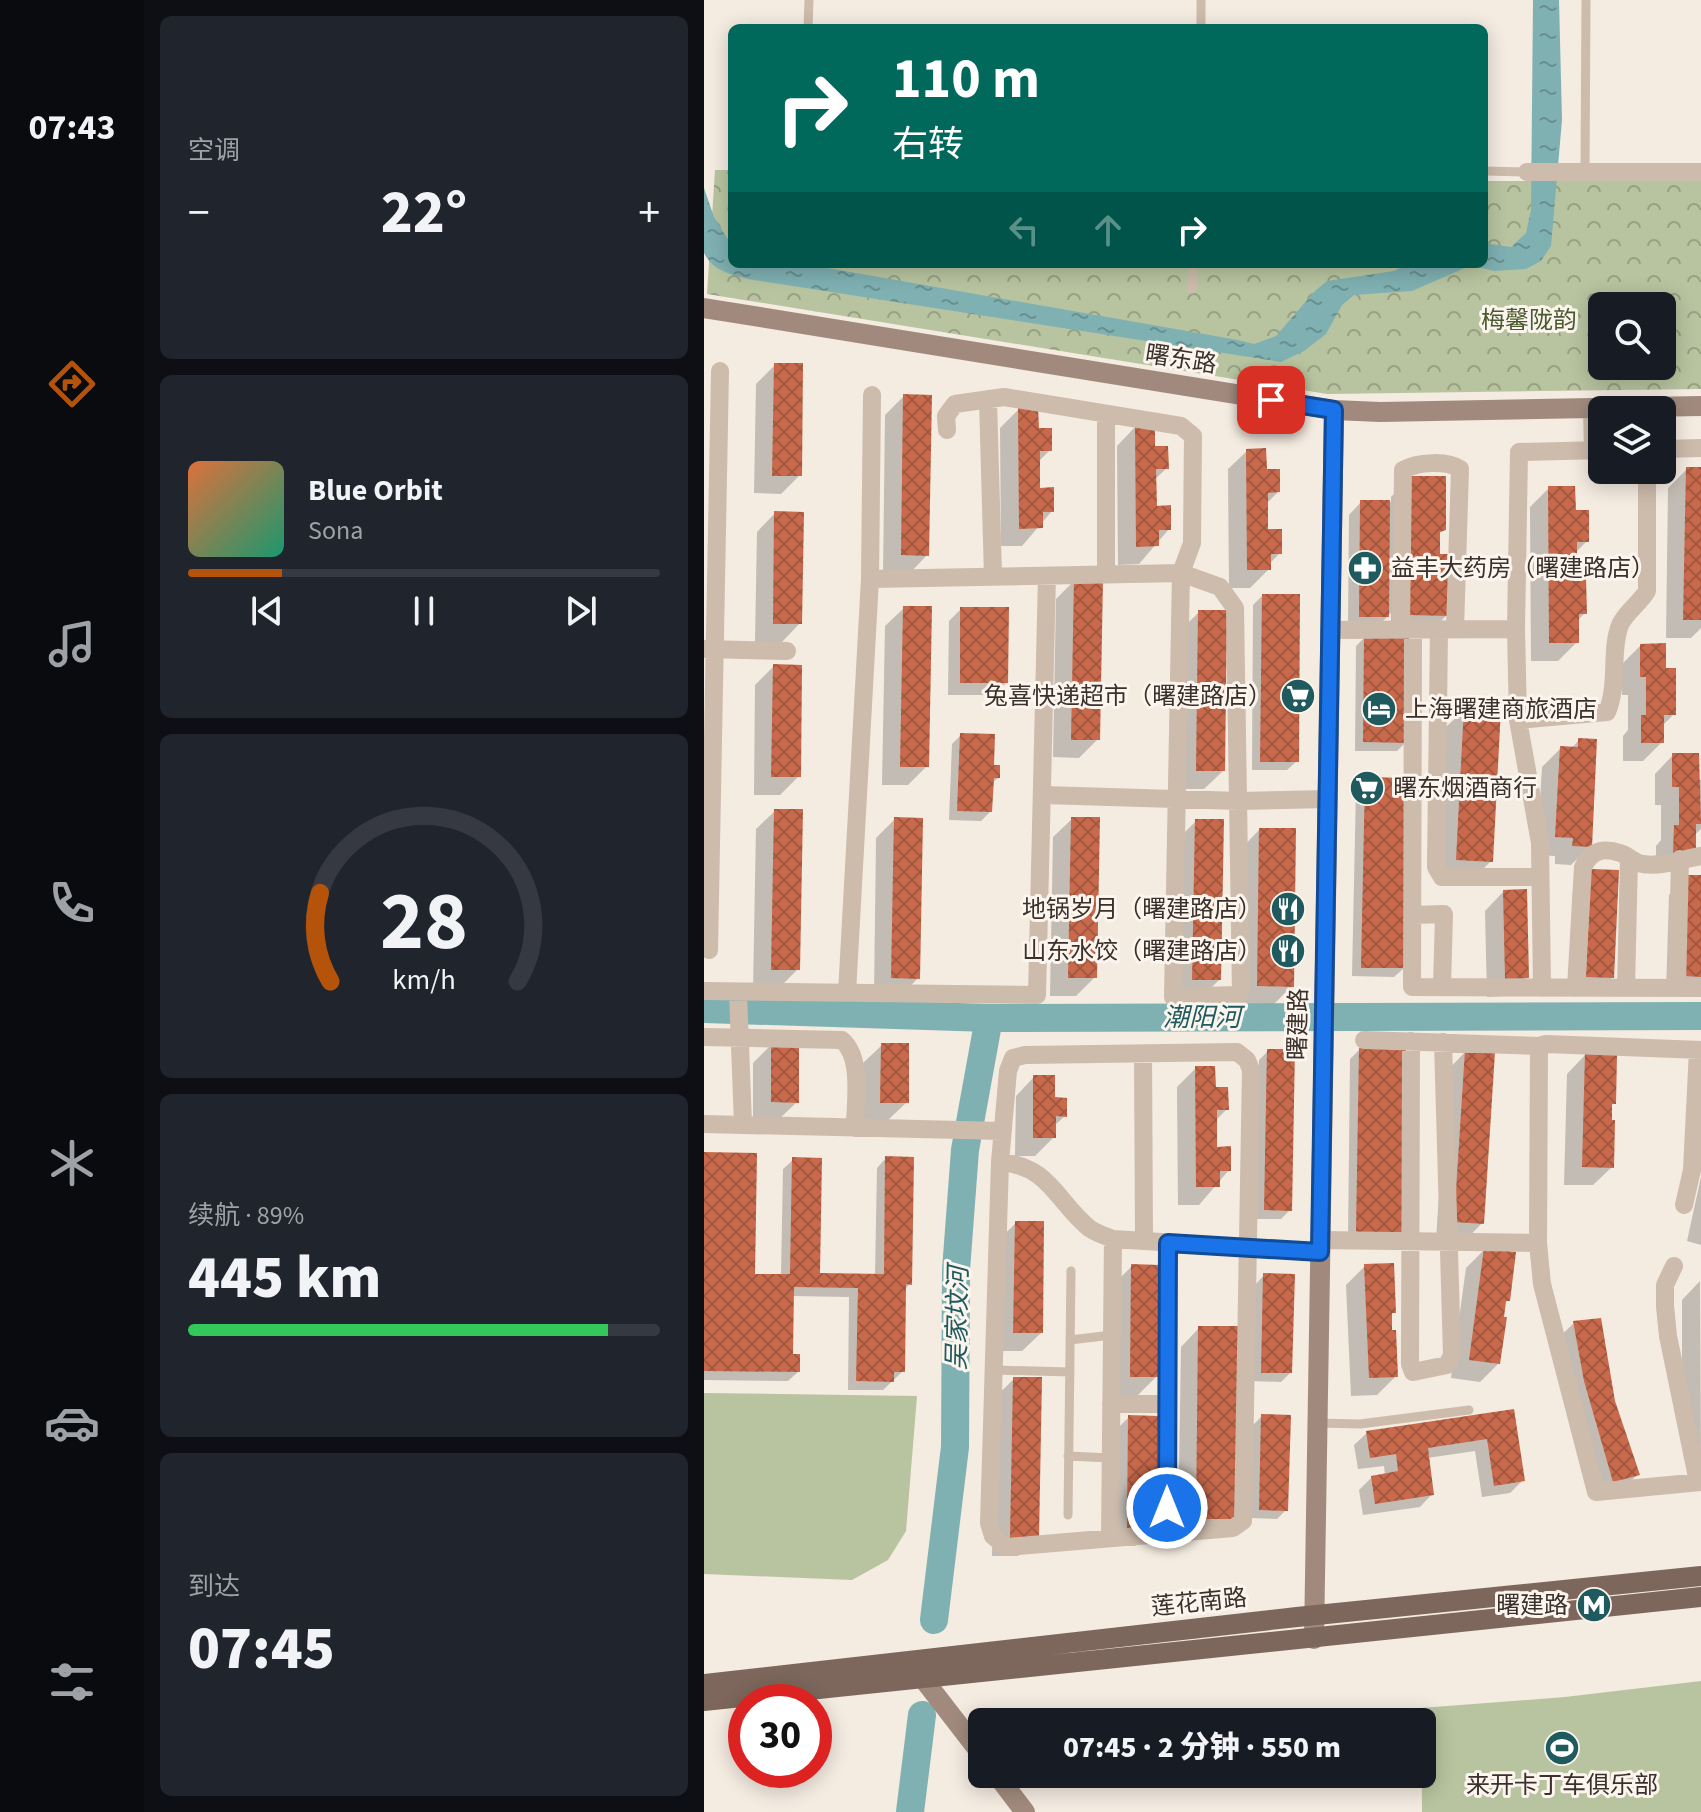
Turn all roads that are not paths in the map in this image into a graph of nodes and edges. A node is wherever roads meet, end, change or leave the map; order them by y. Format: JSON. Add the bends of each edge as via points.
{"nodes":[{"id":1,"x":809,"y":0,"type":"edge"},
{"id":2,"x":1201,"y":0,"type":"edge"},
{"id":3,"x":1586,"y":0,"type":"edge"},
{"id":4,"x":808,"y":24,"type":"edge"},
{"id":5,"x":1201,"y":24,"type":"edge"},
{"id":6,"x":1488,"y":171,"type":"edge"},
{"id":7,"x":1585,"y":171,"type":"junction"},
{"id":8,"x":1527,"y":172,"type":"joint"},
{"id":9,"x":1701,"y":172,"type":"edge"},
{"id":10,"x":1194,"y":268,"type":"edge"},
{"id":11,"x":1192,"y":289,"type":"dead end"},
{"id":12,"x":704,"y":308,"type":"edge"},
{"id":13,"x":720,"y":371,"type":"dead end"},
{"id":14,"x":872,"y":395,"type":"dead end"},
{"id":15,"x":988,"y":399,"type":"junction"},
{"id":16,"x":1676,"y":406,"type":"edge"},
{"id":17,"x":1701,"y":406,"type":"edge"},
{"id":18,"x":1588,"y":408,"type":"edge"},
{"id":19,"x":1334,"y":410,"type":"junction"},
{"id":20,"x":1106,"y":414,"type":"junction"},
{"id":21,"x":947,"y":430,"type":"dead end"},
{"id":22,"x":1701,"y":448,"type":"edge"},
{"id":23,"x":1676,"y":449,"type":"edge"},
{"id":24,"x":1588,"y":450,"type":"edge"},
{"id":25,"x":1647,"y":484,"type":"edge"},
{"id":26,"x":1181,"y":573,"type":"junction"},
{"id":27,"x":1106,"y":574,"type":"junction"},
{"id":28,"x":993,"y":576,"type":"junction"},
{"id":29,"x":1047,"y":576,"type":"junction"},
{"id":30,"x":870,"y":579,"type":"junction"},
{"id":31,"x":1407,"y":629,"type":"junction"},
{"id":32,"x":1447,"y":629,"type":"junction"},
{"id":33,"x":1516,"y":629,"type":"junction"},
{"id":34,"x":1330,"y":630,"type":"junction"},
{"id":35,"x":709,"y":649,"type":"edge"},
{"id":36,"x":787,"y":651,"type":"dead end"},
{"id":37,"x":1518,"y":720,"type":"junction"},
{"id":38,"x":1044,"y":795,"type":"junction"},
{"id":39,"x":1177,"y":799,"type":"junction"},
{"id":40,"x":1328,"y":799,"type":"junction"},
{"id":41,"x":1240,"y":801,"type":"junction"},
{"id":42,"x":1701,"y":856,"type":"edge"},
{"id":43,"x":1629,"y":858,"type":"junction"},
{"id":44,"x":1680,"y":859,"type":"junction"},
{"id":45,"x":1540,"y":877,"type":"junction"},
{"id":46,"x":1413,"y":915,"type":"junction"},
{"id":47,"x":709,"y":950,"type":"dead end"},
{"id":48,"x":1442,"y":987,"type":"junction"},
{"id":49,"x":1542,"y":988,"type":"junction"},
{"id":50,"x":1576,"y":988,"type":"junction"},
{"id":51,"x":1626,"y":988,"type":"junction"},
{"id":52,"x":1677,"y":988,"type":"junction"},
{"id":53,"x":1701,"y":988,"type":"edge"},
{"id":54,"x":704,"y":991,"type":"edge"},
{"id":55,"x":738,"y":992,"type":"junction"},
{"id":56,"x":847,"y":993,"type":"junction"},
{"id":57,"x":740,"y":1034,"type":"junction"},
{"id":58,"x":704,"y":1037,"type":"edge"},
{"id":59,"x":1364,"y":1040,"type":"dead end"},
{"id":60,"x":1411,"y":1041,"type":"junction"},
{"id":61,"x":1443,"y":1042,"type":"junction"},
{"id":62,"x":1539,"y":1046,"type":"junction"},
{"id":63,"x":1699,"y":1050,"type":"edge"},
{"id":64,"x":1143,"y":1054,"type":"junction"},
{"id":65,"x":704,"y":1124,"type":"edge"},
{"id":66,"x":743,"y":1125,"type":"junction"},
{"id":67,"x":855,"y":1128,"type":"junction"},
{"id":68,"x":1002,"y":1131,"type":"junction"},
{"id":69,"x":1000,"y":1162,"type":"junction"},
{"id":70,"x":1684,"y":1205,"type":"dead end"},
{"id":71,"x":1113,"y":1239,"type":"junction"},
{"id":72,"x":1144,"y":1241,"type":"junction"},
{"id":73,"x":1408,"y":1241,"type":"junction"},
{"id":74,"x":1449,"y":1242,"type":"junction"},
{"id":75,"x":1168,"y":1243,"type":"junction"},
{"id":76,"x":1538,"y":1243,"type":"junction"},
{"id":77,"x":1320,"y":1246,"type":"junction"},
{"id":78,"x":1247,"y":1248,"type":"junction"},
{"id":79,"x":1674,"y":1266,"type":"dead end"},
{"id":80,"x":1071,"y":1271,"type":"dead end"},
{"id":81,"x":1112,"y":1335,"type":"junction"},
{"id":82,"x":1070,"y":1340,"type":"junction"},
{"id":83,"x":994,"y":1370,"type":"junction"},
{"id":84,"x":1070,"y":1372,"type":"junction"},
{"id":85,"x":1111,"y":1404,"type":"junction"},
{"id":86,"x":1168,"y":1404,"type":"junction"},
{"id":87,"x":1469,"y":1410,"type":"dead end"},
{"id":88,"x":1317,"y":1423,"type":"junction"},
{"id":89,"x":1068,"y":1456,"type":"junction"},
{"id":90,"x":1111,"y":1458,"type":"junction"},
{"id":91,"x":1699,"y":1482,"type":"edge"},
{"id":92,"x":1068,"y":1515,"type":"dead end"},
{"id":93,"x":1167,"y":1534,"type":"junction"},
{"id":94,"x":1110,"y":1538,"type":"junction"},
{"id":95,"x":1701,"y":1576,"type":"edge"},
{"id":96,"x":1701,"y":1597,"type":"edge"},
{"id":97,"x":1314,"y":1616,"type":"junction"},
{"id":98,"x":1314,"y":1639,"type":"junction"},
{"id":99,"x":909,"y":1660,"type":"junction"},
{"id":100,"x":923,"y":1678,"type":"junction"},
{"id":101,"x":704,"y":1684,"type":"edge"},
{"id":102,"x":704,"y":1701,"type":"edge"},
{"id":103,"x":968,"y":1737,"type":"edge"},
{"id":104,"x":1007,"y":1788,"type":"edge"},
{"id":105,"x":1025,"y":1812,"type":"edge"}],
"edges":[{"from":1,"to":4,"type":"lane"},
{"from":2,"to":5,"type":"lane"},
{"from":3,"to":7,"type":"lane"},
{"from":6,"to":8,"type":"lane"},
{"from":7,"to":8,"type":"street"},
{"from":7,"to":9,"type":"street"},
{"from":10,"to":11,"type":"lane"},
{"from":12,"to":19,"type":"street","name":"曙东路"},
{"from":13,"to":35,"type":"street"},
{"from":14,"to":30,"type":"street"},
{"from":15,"to":20,"type":"street","via":[[1004,397]]},
{"from":15,"to":21,"type":"street","via":[[955,404],[946,416]]},
{"from":15,"to":28,"type":"street"},
{"from":16,"to":17,"type":"street","name":"曙东路"},
{"from":18,"to":19,"type":"street","name":"曙东路"},
{"from":19,"to":34,"type":"street","name":"曙建路"},
{"from":20,"to":26,"type":"street","via":[[1181,426],[1193,436],[1192,543]]},
{"from":20,"to":27,"type":"street"},
{"from":22,"to":23,"type":"street"},
{"from":24,"to":33,"type":"street","via":[[1519,452]]},
{"from":25,"to":37,"type":"street","via":[[1647,591],[1619,628],[1607,712]]},
{"from":26,"to":27,"type":"street"},
{"from":26,"to":39,"type":"street"},
{"from":26,"to":41,"type":"street","via":[[1220,587],[1235,608]]},
{"from":27,"to":29,"type":"street"},
{"from":28,"to":29,"type":"street"},
{"from":28,"to":30,"type":"street"},
{"from":29,"to":38,"type":"street"},
{"from":30,"to":56,"type":"street"},
{"from":31,"to":32,"type":"street"},
{"from":31,"to":32,"type":"street","via":[[1403,470],[1452,463],[1460,469]]},
{"from":31,"to":34,"type":"street"},
{"from":31,"to":46,"type":"street"},
{"from":32,"to":33,"type":"street"},
{"from":32,"to":45,"type":"street","via":[[1436,867],[1442,877]]},
{"from":33,"to":37,"type":"street"},
{"from":34,"to":40,"type":"street","name":"曙建路"},
{"from":35,"to":36,"type":"street"},
{"from":35,"to":47,"type":"street"},
{"from":37,"to":45,"type":"street","via":[[1540,843]]},
{"from":38,"to":39,"type":"street"},
{"from":38,"to":56,"type":"street","via":[[1037,995]]},
{"from":39,"to":41,"type":"street"},
{"from":39,"to":41,"type":"street","via":[[1173,997],[1241,992]]},
{"from":40,"to":41,"type":"street"},
{"from":40,"to":77,"type":"street","name":"曙建路"},
{"from":42,"to":44,"type":"street"},
{"from":43,"to":44,"type":"street","via":[[1640,864]]},
{"from":43,"to":50,"type":"street","via":[[1596,851],[1583,867]]},
{"from":43,"to":51,"type":"street"},
{"from":44,"to":52,"type":"street"},
{"from":45,"to":49,"type":"street"},
{"from":46,"to":48,"type":"street","via":[[1412,987]]},
{"from":46,"to":48,"type":"street","via":[[1444,914]]},
{"from":48,"to":49,"type":"street"},
{"from":49,"to":50,"type":"street"},
{"from":50,"to":51,"type":"street"},
{"from":51,"to":52,"type":"street"},
{"from":52,"to":53,"type":"street"},
{"from":54,"to":55,"type":"street"},
{"from":55,"to":56,"type":"street"},
{"from":55,"to":57,"type":"street"},
{"from":57,"to":58,"type":"street"},
{"from":57,"to":66,"type":"street"},
{"from":57,"to":67,"type":"street","via":[[842,1040],[851,1048],[854,1065]]},
{"from":59,"to":60,"type":"street"},
{"from":60,"to":61,"type":"street"},
{"from":60,"to":73,"type":"street"},
{"from":61,"to":62,"type":"street"},
{"from":61,"to":74,"type":"street"},
{"from":62,"to":63,"type":"street"},
{"from":62,"to":76,"type":"street"},
{"from":63,"to":70,"type":"street","via":[[1692,1170]]},
{"from":64,"to":68,"type":"street","via":[[1013,1058]]},
{"from":64,"to":72,"type":"street"},
{"from":64,"to":78,"type":"street","via":[[1237,1052],[1247,1060]]},
{"from":65,"to":66,"type":"street"},
{"from":66,"to":67,"type":"street"},
{"from":67,"to":68,"type":"street"},
{"from":68,"to":69,"type":"street"},
{"from":69,"to":71,"type":"street","via":[[1034,1171],[1090,1229]]},
{"from":69,"to":83,"type":"street"},
{"from":71,"to":72,"type":"street"},
{"from":71,"to":81,"type":"street"},
{"from":72,"to":75,"type":"street"},
{"from":73,"to":74,"type":"street"},
{"from":73,"to":74,"type":"street","via":[[1413,1372],[1447,1365],[1452,1355]]},
{"from":73,"to":77,"type":"street"},
{"from":74,"to":76,"type":"street"},
{"from":75,"to":78,"type":"street"},
{"from":75,"to":86,"type":"street"},
{"from":76,"to":91,"type":"street","via":[[1542,1284],[1596,1492]]},
{"from":77,"to":78,"type":"street"},
{"from":77,"to":88,"type":"street","name":"曙建路"},
{"from":78,"to":93,"type":"street","via":[[1243,1521],[1233,1528]]},
{"from":79,"to":91,"type":"street","via":[[1665,1285],[1668,1336]]},
{"from":80,"to":82,"type":"lane"},
{"from":81,"to":82,"type":"lane"},
{"from":81,"to":85,"type":"street"},
{"from":82,"to":84,"type":"lane"},
{"from":83,"to":84,"type":"lane"},
{"from":83,"to":94,"type":"street","via":[[989,1523],[993,1536],[1006,1547]]},
{"from":84,"to":89,"type":"lane"},
{"from":85,"to":86,"type":"street"},
{"from":85,"to":90,"type":"street"},
{"from":86,"to":93,"type":"street"},
{"from":87,"to":88,"type":"lane","via":[[1360,1424]]},
{"from":88,"to":97,"type":"street","name":"曙建路"},
{"from":89,"to":90,"type":"lane"},
{"from":89,"to":92,"type":"lane"},
{"from":90,"to":94,"type":"street"},
{"from":93,"to":94,"type":"street"},
{"from":95,"to":97,"type":"main road","name":"莲花南路"},
{"from":96,"to":98,"type":"main road","name":"莲花南路"},
{"from":97,"to":98,"type":"street","name":"曙建路"},
{"from":97,"to":99,"type":"main road","name":"莲花南路"},
{"from":98,"to":100,"type":"main road","name":"莲花南路"},
{"from":99,"to":100,"type":"street"},
{"from":99,"to":101,"type":"main road","name":"莲花南路"},
{"from":100,"to":102,"type":"main road","name":"莲花南路"},
{"from":100,"to":103,"type":"street"},
{"from":104,"to":105,"type":"street"}]}
